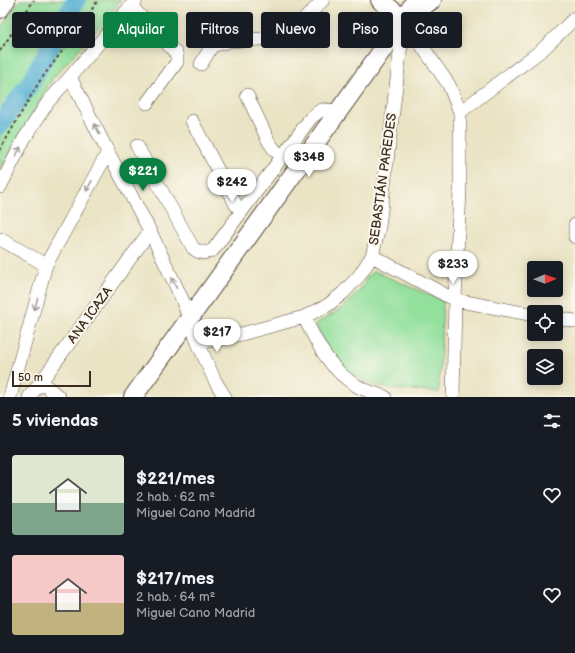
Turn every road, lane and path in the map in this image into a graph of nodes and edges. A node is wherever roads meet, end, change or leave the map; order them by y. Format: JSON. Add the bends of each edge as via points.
{"nodes":[{"id":1,"x":6,"y":0,"type":"edge"},
{"id":2,"x":34,"y":0,"type":"edge"},
{"id":3,"x":98,"y":0,"type":"edge"},
{"id":4,"x":323,"y":0,"type":"edge"},
{"id":5,"x":380,"y":0,"type":"edge"},
{"id":6,"x":415,"y":0,"type":"edge"},
{"id":7,"x":432,"y":0,"type":"edge"},
{"id":8,"x":134,"y":3,"type":"edge"},
{"id":9,"x":0,"y":9,"type":"edge"},
{"id":10,"x":408,"y":12,"type":"edge"},
{"id":11,"x":415,"y":12,"type":"edge"},
{"id":12,"x":401,"y":18,"type":"edge"},
{"id":13,"x":575,"y":18,"type":"edge"},
{"id":14,"x":401,"y":24,"type":"edge"},
{"id":15,"x":401,"y":45,"type":"edge"},
{"id":16,"x":423,"y":48,"type":"edge"},
{"id":17,"x":0,"y":51,"type":"edge"},
{"id":18,"x":201,"y":64,"type":"dead end"},
{"id":19,"x":70,"y":77,"type":"junction"},
{"id":20,"x":247,"y":95,"type":"dead end"},
{"id":21,"x":147,"y":103,"type":"dead end"},
{"id":22,"x":338,"y":112,"type":"junction"},
{"id":23,"x":460,"y":112,"type":"junction"},
{"id":24,"x":192,"y":121,"type":"dead end"},
{"id":25,"x":137,"y":146,"type":"dead end"},
{"id":26,"x":0,"y":150,"type":"edge"},
{"id":27,"x":108,"y":152,"type":"junction"},
{"id":28,"x":282,"y":157,"type":"junction"},
{"id":29,"x":0,"y":187,"type":"edge"},
{"id":30,"x":242,"y":211,"type":"junction"},
{"id":31,"x":575,"y":225,"type":"edge"},
{"id":32,"x":150,"y":231,"type":"junction"},
{"id":33,"x":575,"y":237,"type":"edge"},
{"id":34,"x":0,"y":239,"type":"edge"},
{"id":35,"x":372,"y":256,"type":"junction"},
{"id":36,"x":46,"y":265,"type":"junction"},
{"id":37,"x":455,"y":300,"type":"junction"},
{"id":38,"x":527,"y":314,"type":"edge"},
{"id":39,"x":304,"y":317,"type":"junction"},
{"id":40,"x":189,"y":319,"type":"junction"},
{"id":41,"x":563,"y":319,"type":"edge"},
{"id":42,"x":575,"y":321,"type":"edge"},
{"id":43,"x":198,"y":343,"type":"junction"},
{"id":44,"x":41,"y":382,"type":"junction"},
{"id":45,"x":10,"y":397,"type":"edge"},
{"id":46,"x":29,"y":397,"type":"edge"},
{"id":47,"x":60,"y":397,"type":"edge"},
{"id":48,"x":133,"y":397,"type":"edge"},
{"id":49,"x":225,"y":397,"type":"edge"},
{"id":50,"x":385,"y":397,"type":"edge"},
{"id":51,"x":453,"y":397,"type":"edge"}],
"edges":[{"from":1,"to":9,"type":"main road"},
{"from":2,"to":17,"type":"path"},
{"from":3,"to":26,"type":"path","via":[[39,82]]},
{"from":4,"to":18,"type":"street","via":[[291,33],[278,38],[229,41],[212,46]]},
{"from":5,"to":12,"type":"main road"},
{"from":6,"to":10,"type":"main road"},
{"from":7,"to":11,"type":"main road"},
{"from":8,"to":19,"type":"street"},
{"from":8,"to":21,"type":"street","via":[[178,57]]},
{"from":13,"to":23,"type":"street","via":[[543,49]]},
{"from":14,"to":22,"type":"main road"},
{"from":15,"to":35,"type":"street","name":"SEBASTIÁN PAREDES","via":[[379,227]]},
{"from":16,"to":23,"type":"street","via":[[449,85]]},
{"from":27,"to":19,"type":"street","one_way":true},
{"from":29,"to":19,"type":"street","one_way":true,"via":[[24,139],[48,102]]},
{"from":20,"to":28,"type":"street","via":[[269,142]]},
{"from":22,"to":28,"type":"street","via":[[326,109],[319,111]]},
{"from":22,"to":40,"type":"main road"},
{"from":23,"to":37,"type":"street","via":[[460,190]]},
{"from":24,"to":30,"type":"street","via":[[236,205]]},
{"from":25,"to":30,"type":"street","via":[[193,248],[198,252],[206,253],[213,250]]},
{"from":27,"to":32,"type":"street"},
{"from":27,"to":36,"type":"street","one_way":true},
{"from":28,"to":30,"type":"street"},
{"from":31,"to":33,"type":"street"},
{"from":40,"to":32,"type":"street","one_way":true},
{"from":32,"to":44,"type":"street","name":"ANA ICAZA"},
{"from":34,"to":36,"type":"street"},
{"from":35,"to":37,"type":"street"},
{"from":35,"to":39,"type":"street","name":"SEBASTIÁN PAREDES","via":[[359,276],[343,293],[328,305]]},
{"from":36,"to":45,"type":"street","one_way":true},
{"from":37,"to":38,"type":"street"},
{"from":37,"to":51,"type":"street"},
{"from":39,"to":43,"type":"street","name":"SEBASTIÁN PAREDES"},
{"from":39,"to":50,"type":"street","via":[[325,356],[340,374],[359,387]]},
{"from":40,"to":43,"type":"street"},
{"from":40,"to":48,"type":"main road"},
{"from":41,"to":42,"type":"street"},
{"from":43,"to":49,"type":"street"},
{"from":44,"to":46,"type":"street","name":"ANA ICAZA"},
{"from":44,"to":47,"type":"street"}]}
